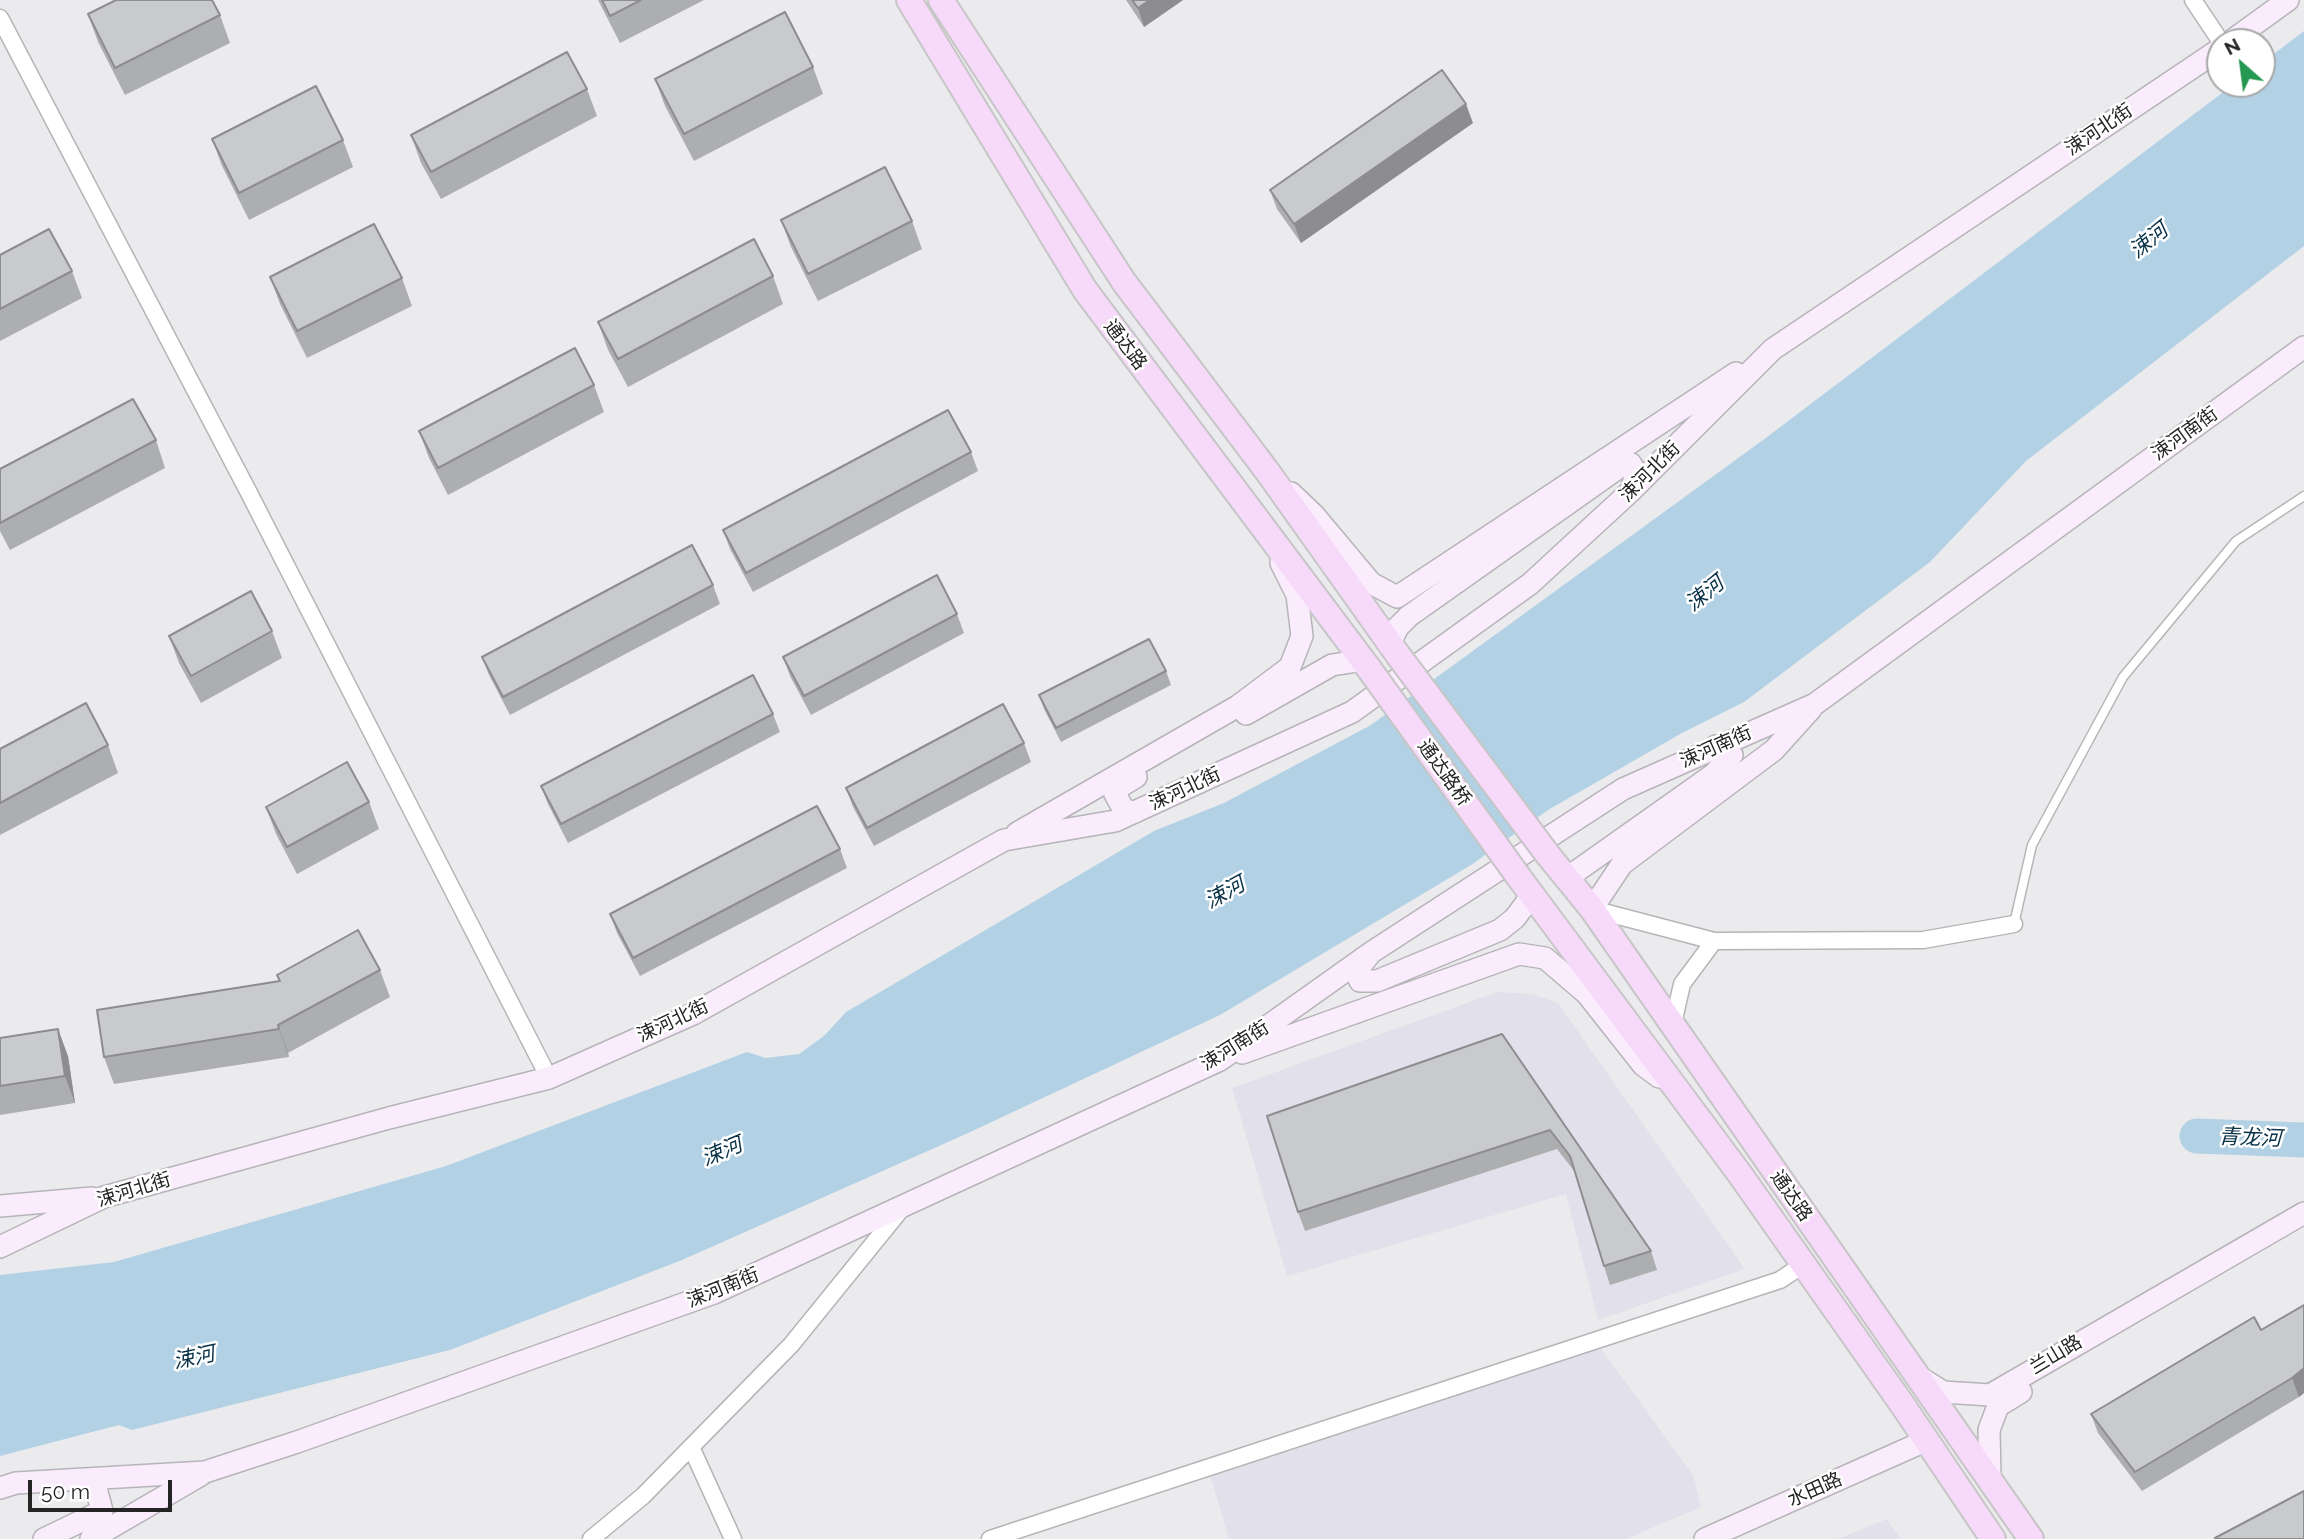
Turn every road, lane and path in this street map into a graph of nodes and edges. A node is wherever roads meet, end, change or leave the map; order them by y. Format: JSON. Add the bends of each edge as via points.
{"nodes":[{"id":1,"x":909,"y":0,"type":"edge"},
{"id":2,"x":941,"y":0,"type":"edge"},
{"id":3,"x":2193,"y":0,"type":"edge"},
{"id":4,"x":2288,"y":0,"type":"edge"},
{"id":5,"x":0,"y":18,"type":"edge"},
{"id":6,"x":2212,"y":28,"type":"edge"},
{"id":7,"x":2250,"y":28,"type":"edge"},
{"id":8,"x":2206,"y":58,"type":"edge"},
{"id":9,"x":2304,"y":347,"type":"edge"},
{"id":10,"x":1773,"y":349,"type":"junction"},
{"id":11,"x":1267,"y":471,"type":"junction"},
{"id":12,"x":1631,"y":491,"type":"junction"},
{"id":13,"x":2304,"y":496,"type":"edge"},
{"id":14,"x":1270,"y":539,"type":"junction"},
{"id":15,"x":1394,"y":650,"type":"junction"},
{"id":16,"x":1367,"y":665,"type":"junction"},
{"id":17,"x":1815,"y":704,"type":"junction"},
{"id":18,"x":1716,"y":746,"type":"junction"},
{"id":19,"x":1135,"y":813,"type":"junction"},
{"id":20,"x":1004,"y":840,"type":"junction"},
{"id":21,"x":1548,"y":855,"type":"joint"},
{"id":22,"x":1567,"y":878,"type":"junction"},
{"id":23,"x":1525,"y":886,"type":"junction"},
{"id":24,"x":1592,"y":909,"type":"junction"},
{"id":25,"x":2014,"y":925,"type":"joint"},
{"id":26,"x":1714,"y":941,"type":"junction"},
{"id":27,"x":1372,"y":951,"type":"junction"},
{"id":28,"x":1673,"y":1024,"type":"junction"},
{"id":29,"x":1220,"y":1060,"type":"junction"},
{"id":30,"x":549,"y":1078,"type":"junction"},
{"id":31,"x":1674,"y":1088,"type":"junction"},
{"id":32,"x":104,"y":1197,"type":"junction"},
{"id":33,"x":0,"y":1206,"type":"edge"},
{"id":34,"x":903,"y":1207,"type":"junction"},
{"id":35,"x":2304,"y":1213,"type":"edge"},
{"id":36,"x":0,"y":1247,"type":"edge"},
{"id":37,"x":1804,"y":1264,"type":"junction"},
{"id":38,"x":2193,"y":1280,"type":"junction"},
{"id":39,"x":1916,"y":1376,"type":"junction"},
{"id":40,"x":1925,"y":1441,"type":"junction"},
{"id":41,"x":691,"y":1447,"type":"junction"},
{"id":42,"x":205,"y":1472,"type":"junction"},
{"id":43,"x":1990,"y":1478,"type":"junction"},
{"id":44,"x":94,"y":1480,"type":"junction"},
{"id":45,"x":0,"y":1488,"type":"edge"},
{"id":46,"x":44,"y":1539,"type":"edge"},
{"id":47,"x":91,"y":1539,"type":"edge"},
{"id":48,"x":591,"y":1539,"type":"edge"},
{"id":49,"x":733,"y":1539,"type":"edge"},
{"id":50,"x":990,"y":1539,"type":"edge"},
{"id":51,"x":1705,"y":1539,"type":"edge"},
{"id":52,"x":1993,"y":1539,"type":"edge"},
{"id":53,"x":2031,"y":1539,"type":"edge"}],
"edges":[{"from":1,"to":14,"type":"main road","name":"通达路","via":[[1085,290]]},
{"from":2,"to":11,"type":"main road","name":"通达路","via":[[1124,282]]},
{"from":3,"to":6,"type":"street"},
{"from":4,"to":7,"type":"main road"},
{"from":5,"to":30,"type":"street"},
{"from":8,"to":10,"type":"main road","name":"涑河北街"},
{"from":9,"to":17,"type":"main road","name":"涑河南街"},
{"from":10,"to":11,"type":"main road","via":[[1397,597],[1371,583],[1314,515]]},
{"from":10,"to":12,"type":"main road","name":"涑河北街"},
{"from":11,"to":15,"type":"main road","name":"通达路"},
{"from":12,"to":15,"type":"main road","via":[[1636,473],[1631,464],[1621,466],[1409,616],[1398,627]]},
{"from":12,"to":19,"type":"main road","name":"涑河北街","via":[[1530,584],[1352,712]]},
{"from":13,"to":25,"type":"lane","via":[[2236,541],[2123,677],[2032,845]]},
{"from":14,"to":16,"type":"main road","name":"通达路"},
{"from":14,"to":20,"type":"main road","via":[[1297,595],[1303,636],[1290,667],[1238,706]]},
{"from":15,"to":21,"type":"main road","name":"通达路桥","bridge":true},
{"from":16,"to":19,"type":"main road","via":[[1332,665],[1121,786],[1115,794],[1118,802]]},
{"from":16,"to":23,"type":"main road","name":"通达路桥","bridge":true},
{"from":17,"to":18,"type":"main road","name":"涑河南街"},
{"from":17,"to":24,"type":"main road","via":[[1774,750],[1622,864]]},
{"from":18,"to":22,"type":"main road","via":[[1732,755],[1714,774]]},
{"from":18,"to":27,"type":"main road","name":"涑河南街","via":[[1623,789]]},
{"from":19,"to":20,"type":"main road","name":"涑河北街","via":[[1115,821]]},
{"from":20,"to":30,"type":"main road","name":"涑河北街","via":[[693,1014]]},
{"from":21,"to":22,"type":"main road","name":"通达路"},
{"from":22,"to":24,"type":"main road","name":"通达路"},
{"from":23,"to":27,"type":"main road","via":[[1515,918],[1500,930],[1377,981],[1360,981],[1356,972]]},
{"from":23,"to":31,"type":"main road","name":"通达路"},
{"from":24,"to":26,"type":"street"},
{"from":24,"to":28,"type":"main road","name":"通达路"},
{"from":25,"to":26,"type":"street","via":[[1923,940]]},
{"from":26,"to":28,"type":"street","via":[[1682,984]]},
{"from":27,"to":29,"type":"main road","name":"涑河南街"},
{"from":28,"to":39,"type":"main road","name":"通达路"},
{"from":29,"to":31,"type":"main road","via":[[1518,954],[1545,958],[1587,993],[1643,1065]]},
{"from":29,"to":34,"type":"main road","name":"涑河南街"},
{"from":30,"to":32,"type":"main road","name":"涑河北街"},
{"from":31,"to":37,"type":"main road","name":"通达路"},
{"from":32,"to":33,"type":"main road"},
{"from":32,"to":36,"type":"main road","name":"涑河北街"},
{"from":34,"to":41,"type":"street","via":[[791,1345]]},
{"from":34,"to":42,"type":"main road","name":"涑河南街","via":[[714,1293]]},
{"from":35,"to":38,"type":"main road","name":"兰山路"},
{"from":37,"to":40,"type":"main road","name":"通达路"},
{"from":37,"to":50,"type":"street","via":[[1780,1280]]},
{"from":38,"to":39,"type":"main road","name":"兰山路","via":[[2159,1294],[1990,1395],[1943,1392]]},
{"from":38,"to":43,"type":"main road","name":"兰山路","via":[[2166,1304],[1998,1406],[1990,1430]]},
{"from":39,"to":43,"type":"main road","name":"通达路"},
{"from":40,"to":51,"type":"main road","name":"水田路"},
{"from":40,"to":52,"type":"main road","name":"通达路"},
{"from":41,"to":48,"type":"street","via":[[643,1496]]},
{"from":41,"to":49,"type":"street"},
{"from":42,"to":44,"type":"main road","name":"涑河南街"},
{"from":42,"to":47,"type":"main road"},
{"from":43,"to":53,"type":"main road","name":"通达路"},
{"from":44,"to":45,"type":"main road","name":"涑河南街","via":[[16,1483]]},
{"from":44,"to":46,"type":"main road","via":[[102,1511]]}]}
